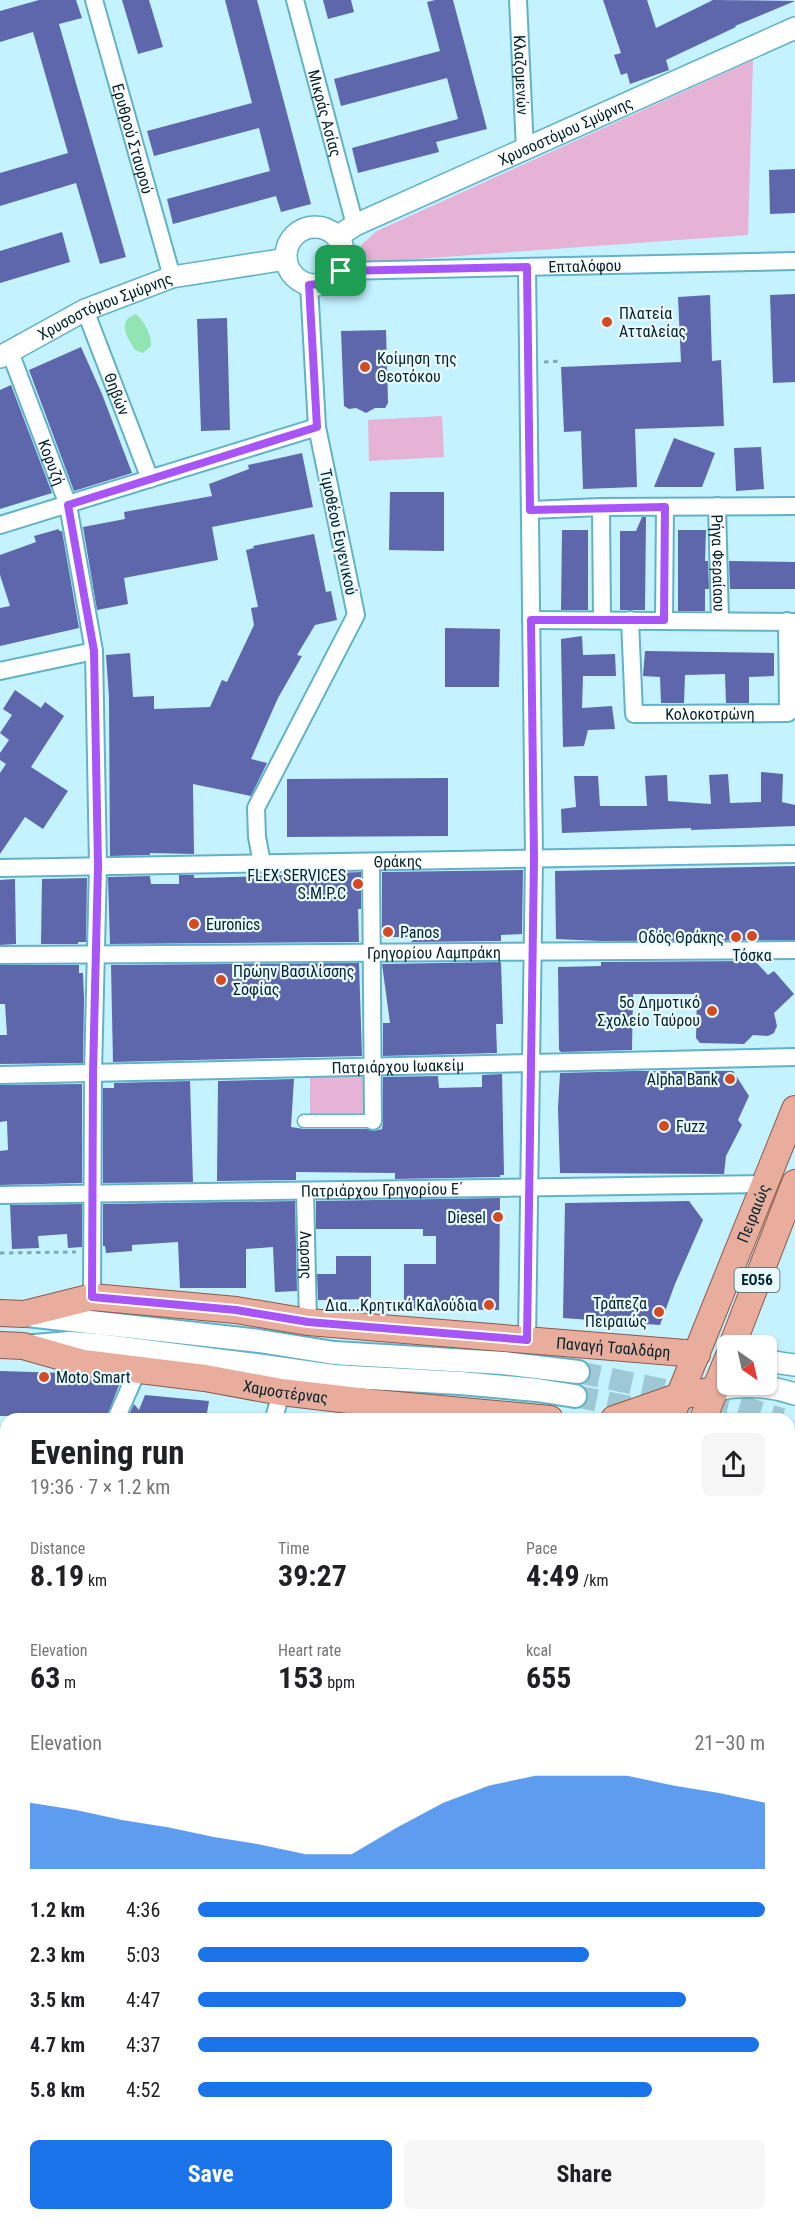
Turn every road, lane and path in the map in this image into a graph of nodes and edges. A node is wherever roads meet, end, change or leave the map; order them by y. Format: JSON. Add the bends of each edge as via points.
{"nodes":[{"id":1,"x":94,"y":0,"type":"edge"},
{"id":2,"x":295,"y":0,"type":"edge"},
{"id":3,"x":518,"y":0,"type":"edge"},
{"id":4,"x":795,"y":28,"type":"edge"},
{"id":5,"x":525,"y":150,"type":"junction"},
{"id":6,"x":356,"y":225,"type":"junction"},
{"id":7,"x":337,"y":237,"type":"junction"},
{"id":8,"x":286,"y":259,"type":"junction"},
{"id":9,"x":795,"y":261,"type":"edge"},
{"id":10,"x":527,"y":267,"type":"junction"},
{"id":11,"x":341,"y":271,"type":"junction"},
{"id":12,"x":172,"y":277,"type":"junction"},
{"id":13,"x":309,"y":285,"type":"junction"},
{"id":14,"x":85,"y":310,"type":"junction"},
{"id":15,"x":5,"y":355,"type":"edge"},
{"id":16,"x":317,"y":427,"type":"junction"},
{"id":17,"x":150,"y":478,"type":"junction"},
{"id":18,"x":68,"y":505,"type":"junction"},
{"id":19,"x":717,"y":506,"type":"junction"},
{"id":20,"x":795,"y":506,"type":"edge"},
{"id":21,"x":601,"y":507,"type":"junction"},
{"id":22,"x":665,"y":507,"type":"junction"},
{"id":23,"x":530,"y":510,"type":"junction"},
{"id":24,"x":0,"y":525,"type":"edge"},
{"id":25,"x":531,"y":620,"type":"junction"},
{"id":26,"x":602,"y":620,"type":"junction"},
{"id":27,"x":630,"y":620,"type":"junction"},
{"id":28,"x":664,"y":620,"type":"junction"},
{"id":29,"x":720,"y":620,"type":"junction"},
{"id":30,"x":791,"y":621,"type":"edge"},
{"id":31,"x":94,"y":651,"type":"junction"},
{"id":32,"x":0,"y":671,"type":"edge"},
{"id":33,"x":795,"y":854,"type":"edge"},
{"id":34,"x":534,"y":858,"type":"junction"},
{"id":35,"x":371,"y":862,"type":"junction"},
{"id":36,"x":262,"y":864,"type":"junction"},
{"id":37,"x":98,"y":866,"type":"junction"},
{"id":38,"x":0,"y":868,"type":"edge"},
{"id":39,"x":795,"y":950,"type":"edge"},
{"id":40,"x":533,"y":952,"type":"junction"},
{"id":41,"x":372,"y":953,"type":"junction"},
{"id":42,"x":0,"y":955,"type":"edge"},
{"id":43,"x":95,"y":955,"type":"junction"},
{"id":44,"x":795,"y":1057,"type":"edge"},
{"id":45,"x":531,"y":1063,"type":"junction"},
{"id":46,"x":372,"y":1067,"type":"junction"},
{"id":47,"x":93,"y":1073,"type":"junction"},
{"id":48,"x":0,"y":1076,"type":"edge"},
{"id":49,"x":795,"y":1109,"type":"edge"},
{"id":50,"x":304,"y":1121,"type":"dead end"},
{"id":51,"x":373,"y":1121,"type":"joint"},
{"id":52,"x":795,"y":1183,"type":"edge"},
{"id":53,"x":765,"y":1184,"type":"junction"},
{"id":54,"x":529,"y":1187,"type":"junction"},
{"id":55,"x":305,"y":1191,"type":"junction"},
{"id":56,"x":93,"y":1193,"type":"junction"},
{"id":57,"x":0,"y":1195,"type":"edge"},
{"id":58,"x":93,"y":1252,"type":"junction"},
{"id":59,"x":0,"y":1253,"type":"edge"},
{"id":60,"x":92,"y":1297,"type":"junction"},
{"id":61,"x":12,"y":1314,"type":"edge"},
{"id":62,"x":308,"y":1322,"type":"junction"},
{"id":63,"x":736,"y":1335,"type":"edge"},
{"id":64,"x":527,"y":1340,"type":"junction"},
{"id":65,"x":12,"y":1346,"type":"edge"},
{"id":66,"x":697,"y":1354,"type":"junction"},
{"id":67,"x":717,"y":1356,"type":"edge"},
{"id":68,"x":777,"y":1363,"type":"edge"},
{"id":69,"x":795,"y":1365,"type":"edge"},
{"id":70,"x":138,"y":1369,"type":"junction"},
{"id":71,"x":578,"y":1372,"type":"tunnel mouth"},
{"id":72,"x":717,"y":1385,"type":"edge"},
{"id":73,"x":715,"y":1390,"type":"junction"},
{"id":74,"x":281,"y":1392,"type":"junction"},
{"id":75,"x":795,"y":1394,"type":"edge"},
{"id":76,"x":575,"y":1396,"type":"tunnel mouth"},
{"id":77,"x":681,"y":1396,"type":"junction"},
{"id":78,"x":119,"y":1413,"type":"edge"},
{"id":79,"x":275,"y":1413,"type":"edge"},
{"id":80,"x":484,"y":1413,"type":"edge"},
{"id":81,"x":631,"y":1413,"type":"edge"},
{"id":82,"x":673,"y":1413,"type":"edge"},
{"id":83,"x":706,"y":1413,"type":"edge"}],
"edges":[{"from":1,"to":12,"type":"street","name":"Ερυθρού Σταυρού"},
{"from":2,"to":6,"type":"street","name":"Μικράς Ασίας"},
{"from":3,"to":5,"type":"street","name":"Κλαζομενών"},
{"from":4,"to":5,"type":"street","name":"Χρυσοστόμου Σμύρνης"},
{"from":5,"to":6,"type":"street","name":"Χρυσοστόμου Σμύρνης"},
{"from":6,"to":7,"type":"street","name":"Χρυσοστόμου Σμύρνης"},
{"from":7,"to":8,"type":"street","via":[[329,230],[308,228],[291,239]]},
{"from":7,"to":11,"type":"street","via":[[344,253]]},
{"from":8,"to":12,"type":"street","name":"Χρυσοστόμου Σμύρνης"},
{"from":8,"to":13,"type":"street","via":[[293,276]]},
{"from":9,"to":10,"type":"street","name":"Επταλόφου"},
{"from":10,"to":11,"type":"street","name":"Επταλόφου"},
{"from":10,"to":23,"type":"street"},
{"from":11,"to":13,"type":"street","via":[[327,283]]},
{"from":12,"to":14,"type":"street","name":"Χρυσοστόμου Σμύρνης"},
{"from":13,"to":16,"type":"street","name":"Τιμοθέου Ευγενικού"},
{"from":14,"to":15,"type":"street","name":"Χρυσοστόμου Σμύρνης"},
{"from":14,"to":17,"type":"street","name":"Θηβών"},
{"from":15,"to":18,"type":"street","name":"Κορυζή"},
{"from":16,"to":17,"type":"street"},
{"from":16,"to":36,"type":"street","name":"Τιμοθέου Ευγενικού","via":[[356,615],[256,808]]},
{"from":17,"to":18,"type":"street"},
{"from":18,"to":24,"type":"street"},
{"from":18,"to":31,"type":"street","name":"Κορυζή"},
{"from":19,"to":20,"type":"street"},
{"from":19,"to":22,"type":"street"},
{"from":19,"to":29,"type":"street","name":"Ρήγα Φεραίαου"},
{"from":21,"to":22,"type":"street"},
{"from":21,"to":23,"type":"street"},
{"from":21,"to":26,"type":"street"},
{"from":22,"to":28,"type":"street"},
{"from":23,"to":25,"type":"street"},
{"from":25,"to":26,"type":"street"},
{"from":25,"to":34,"type":"street"},
{"from":26,"to":27,"type":"street"},
{"from":27,"to":28,"type":"street"},
{"from":27,"to":30,"type":"street","name":"Κολοκοτρώνη","via":[[633,714],[788,713]]},
{"from":28,"to":29,"type":"street"},
{"from":29,"to":30,"type":"street"},
{"from":31,"to":32,"type":"street"},
{"from":31,"to":37,"type":"street","name":"Κορυζή"},
{"from":33,"to":34,"type":"street","name":"Θράκης"},
{"from":34,"to":35,"type":"street","name":"Θράκης"},
{"from":34,"to":40,"type":"street"},
{"from":35,"to":36,"type":"street","name":"Θράκης"},
{"from":35,"to":41,"type":"street"},
{"from":36,"to":37,"type":"street","name":"Θράκης"},
{"from":37,"to":38,"type":"street","name":"Θράκης"},
{"from":37,"to":43,"type":"street","name":"Κορυζή"},
{"from":39,"to":40,"type":"street","name":"Γρηγορίου Λαμπράκη"},
{"from":40,"to":41,"type":"street","name":"Γρηγορίου Λαμπράκη"},
{"from":40,"to":45,"type":"street"},
{"from":41,"to":43,"type":"street","name":"Γρηγορίου Λαμπράκη"},
{"from":41,"to":46,"type":"street"},
{"from":42,"to":43,"type":"street","name":"Γρηγορίου Λαμπράκη"},
{"from":43,"to":47,"type":"street","name":"Κορυζή"},
{"from":44,"to":45,"type":"street","name":"Πατριάρχου Ιωακείμ"},
{"from":45,"to":46,"type":"street","name":"Πατριάρχου Ιωακείμ"},
{"from":45,"to":54,"type":"street"},
{"from":46,"to":47,"type":"street","name":"Πατριάρχου Ιωακείμ"},
{"from":46,"to":51,"type":"street"},
{"from":47,"to":48,"type":"street","name":"Πατριάρχου Ιωακείμ"},
{"from":47,"to":56,"type":"street","name":"Κορυζή"},
{"from":49,"to":53,"type":"main road","name":"Πειραιώς","number":"ΕΟ56"},
{"from":50,"to":51,"type":"street"},
{"from":52,"to":63,"type":"main road","name":"Πειραιώς","number":"ΕΟ56"},
{"from":53,"to":54,"type":"street","name":"Πατριάρχου Γρηγορίου Ε΄"},
{"from":53,"to":66,"type":"main road","name":"Πειραιώς","number":"ΕΟ56"},
{"from":54,"to":55,"type":"street","name":"Πατριάρχου Γρηγορίου Ε΄"},
{"from":54,"to":64,"type":"street"},
{"from":55,"to":56,"type":"street","name":"Πατριάρχου Γρηγορίου Ε΄"},
{"from":55,"to":62,"type":"street","name":"Λαρσης"},
{"from":56,"to":57,"type":"street","name":"Πατριάρχου Γρηγορίου Ε΄"},
{"from":56,"to":58,"type":"street","name":"Κορυζή"},
{"from":58,"to":59,"type":"path"},
{"from":58,"to":60,"type":"street","name":"Κορυζή"},
{"from":60,"to":61,"type":"main road","name":"Παναγή Τσαλδάρη"},
{"from":60,"to":62,"type":"main road","name":"Παναγή Τσαλδάρη","via":[[226,1308]]},
{"from":61,"to":71,"type":"main road","via":[[334,1353]]},
{"from":62,"to":64,"type":"main road","name":"Παναγή Τσαλδάρη"},
{"from":64,"to":66,"type":"main road","name":"Παναγή Τσαλδάρη"},
{"from":65,"to":70,"type":"main road","name":"Χαμοστέρνας","via":[[83,1363]]},
{"from":65,"to":76,"type":"main road","via":[[97,1345],[333,1376],[470,1384]]},
{"from":66,"to":67,"type":"street","name":"Παναγή Τσαλδάρη"},
{"from":66,"to":77,"type":"main road","name":"Πειραιώς","number":"ΕΟ56"},
{"from":68,"to":69,"type":"street"},
{"from":70,"to":74,"type":"main road","name":"Χαμοστέρνας"},
{"from":70,"to":78,"type":"street"},
{"from":72,"to":73,"type":"main road"},
{"from":73,"to":75,"type":"street","via":[[757,1386]]},
{"from":73,"to":77,"type":"main road"},
{"from":73,"to":83,"type":"main road"},
{"from":74,"to":79,"type":"street"},
{"from":74,"to":80,"type":"main road","name":"Χαμοστέρνας"},
{"from":77,"to":81,"type":"main road"},
{"from":77,"to":82,"type":"main road","name":"Πειραιώς","number":"ΕΟ56"}]}
